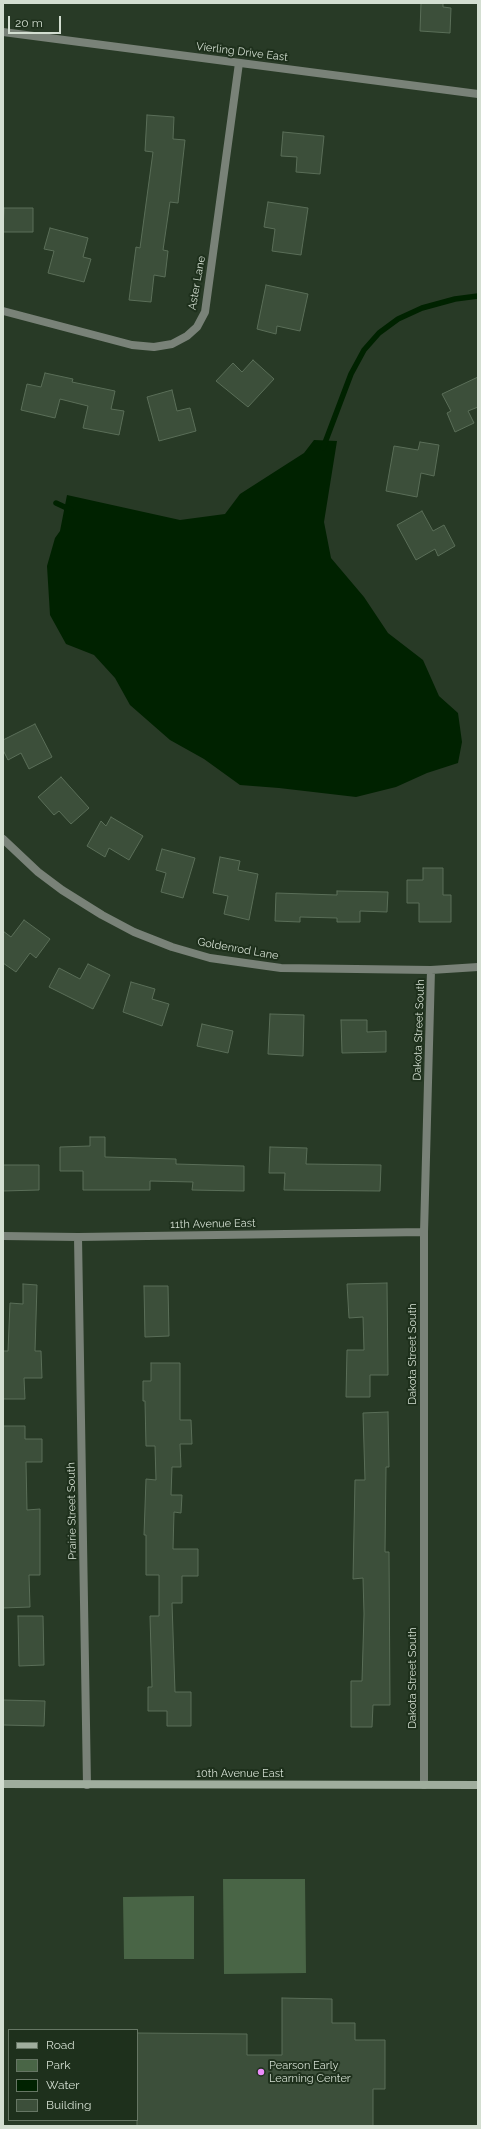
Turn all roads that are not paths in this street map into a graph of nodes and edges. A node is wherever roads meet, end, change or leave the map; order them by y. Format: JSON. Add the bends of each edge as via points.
{"nodes":[{"id":1,"x":3,"y":32,"type":"edge"},
{"id":2,"x":239,"y":63,"type":"junction"},
{"id":3,"x":478,"y":94,"type":"edge"},
{"id":4,"x":3,"y":311,"type":"edge"},
{"id":5,"x":3,"y":839,"type":"edge"},
{"id":6,"x":10,"y":847,"type":"junction"},
{"id":7,"x":3,"y":853,"type":"edge"},
{"id":8,"x":478,"y":967,"type":"edge"},
{"id":9,"x":431,"y":970,"type":"junction"},
{"id":10,"x":424,"y":1232,"type":"junction"},
{"id":11,"x":3,"y":1236,"type":"edge"},
{"id":12,"x":78,"y":1237,"type":"junction"},
{"id":13,"x":3,"y":1784,"type":"edge"},
{"id":14,"x":87,"y":1785,"type":"junction"},
{"id":15,"x":424,"y":1785,"type":"junction"},
{"id":16,"x":478,"y":1785,"type":"edge"}],
"edges":[{"from":1,"to":2,"type":"street","name":"Vierling Drive East"},
{"from":2,"to":3,"type":"street","name":"Vierling Drive East"},
{"from":2,"to":4,"type":"street","name":"Aster Lane","via":[[205,312],[197,327],[172,344],[154,347],[132,345]]},
{"from":5,"to":6,"type":"street","name":"Goldenrod Lane"},
{"from":6,"to":7,"type":"street"},
{"from":6,"to":9,"type":"street","name":"Goldenrod Lane","via":[[62,890],[102,915],[134,932],[172,947],[210,958],[281,968]]},
{"from":8,"to":9,"type":"street","name":"Dakota Street South"},
{"from":9,"to":10,"type":"street","name":"Dakota Street South"},
{"from":10,"to":12,"type":"street","name":"11th Avenue East"},
{"from":10,"to":15,"type":"street","name":"Dakota Street South"},
{"from":11,"to":12,"type":"street","name":"11th Avenue East"},
{"from":12,"to":14,"type":"street","name":"Prairie Street South"},
{"from":13,"to":14,"type":"main road","name":"10th Avenue East"},
{"from":14,"to":15,"type":"main road","name":"10th Avenue East"},
{"from":15,"to":16,"type":"main road","name":"10th Avenue East"}]}
